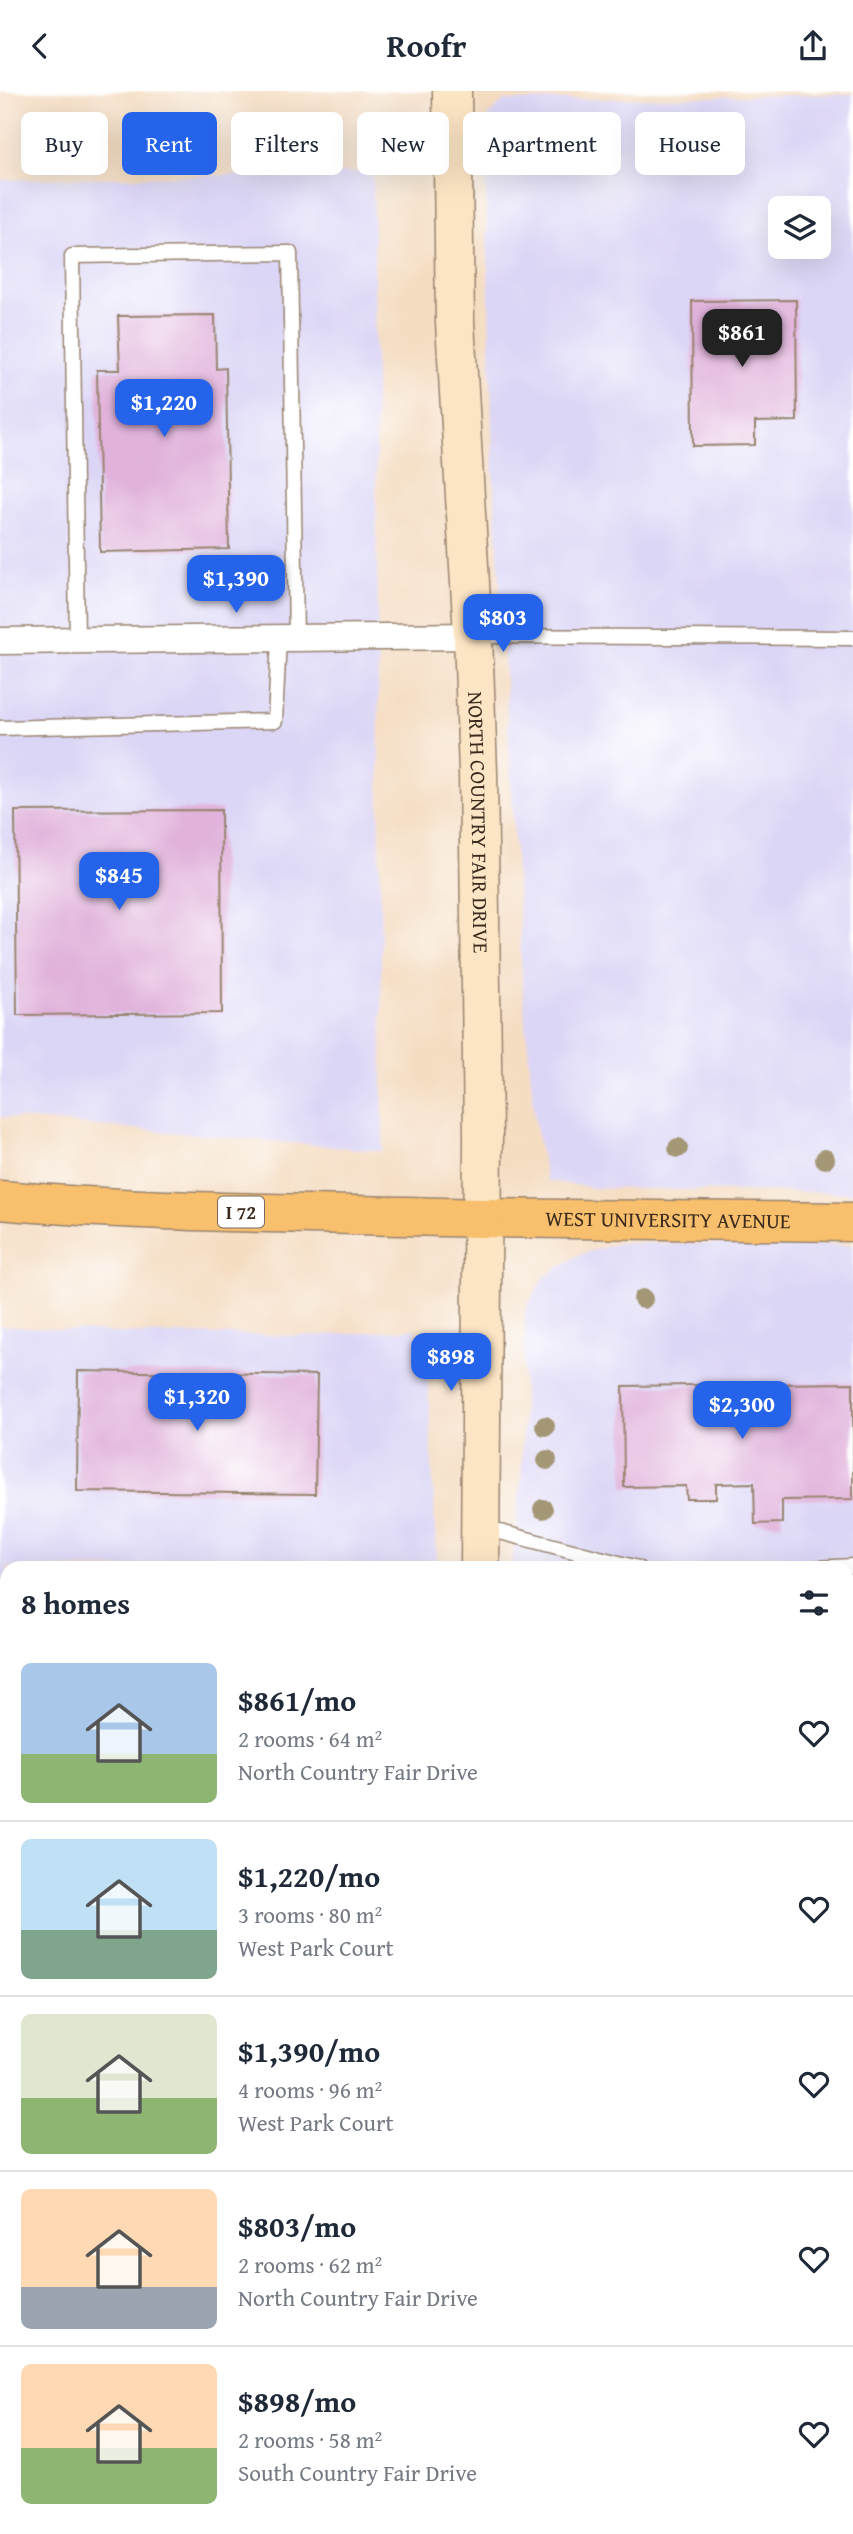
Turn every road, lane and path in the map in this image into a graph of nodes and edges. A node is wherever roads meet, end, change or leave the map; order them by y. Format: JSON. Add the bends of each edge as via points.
{"nodes":[{"id":1,"x":452,"y":91,"type":"edge"},
{"id":2,"x":473,"y":636,"type":"junction"},
{"id":3,"x":288,"y":638,"type":"junction"},
{"id":4,"x":853,"y":638,"type":"edge"},
{"id":5,"x":77,"y":640,"type":"junction"},
{"id":6,"x":0,"y":641,"type":"edge"},
{"id":7,"x":0,"y":728,"type":"edge"},
{"id":8,"x":0,"y":1199,"type":"edge"},
{"id":9,"x":482,"y":1218,"type":"junction"},
{"id":10,"x":853,"y":1222,"type":"edge"},
{"id":11,"x":480,"y":1527,"type":"junction"},
{"id":12,"x":480,"y":1561,"type":"edge"},
{"id":13,"x":611,"y":1561,"type":"edge"}],
"edges":[{"from":1,"to":2,"type":"street","name":"NORTH COUNTRY FAIR DRIVE","via":[[455,322]]},
{"from":2,"to":3,"type":"street"},
{"from":2,"to":4,"type":"lane"},
{"from":2,"to":9,"type":"street","name":"NORTH COUNTRY FAIR DRIVE"},
{"from":3,"to":5,"type":"street"},
{"from":3,"to":5,"type":"lane","via":[[290,253],[72,256]]},
{"from":3,"to":7,"type":"lane","via":[[275,721]]},
{"from":5,"to":6,"type":"street"},
{"from":8,"to":9,"type":"main road","number":"I 72","via":[[178,1211]]},
{"from":9,"to":10,"type":"main road","name":"WEST UNIVERSITY AVENUE"},
{"from":9,"to":11,"type":"street","name":"NORTH COUNTRY FAIR DRIVE"},
{"from":11,"to":12,"type":"street","name":"NORTH COUNTRY FAIR DRIVE"},
{"from":11,"to":13,"type":"lane"}]}
